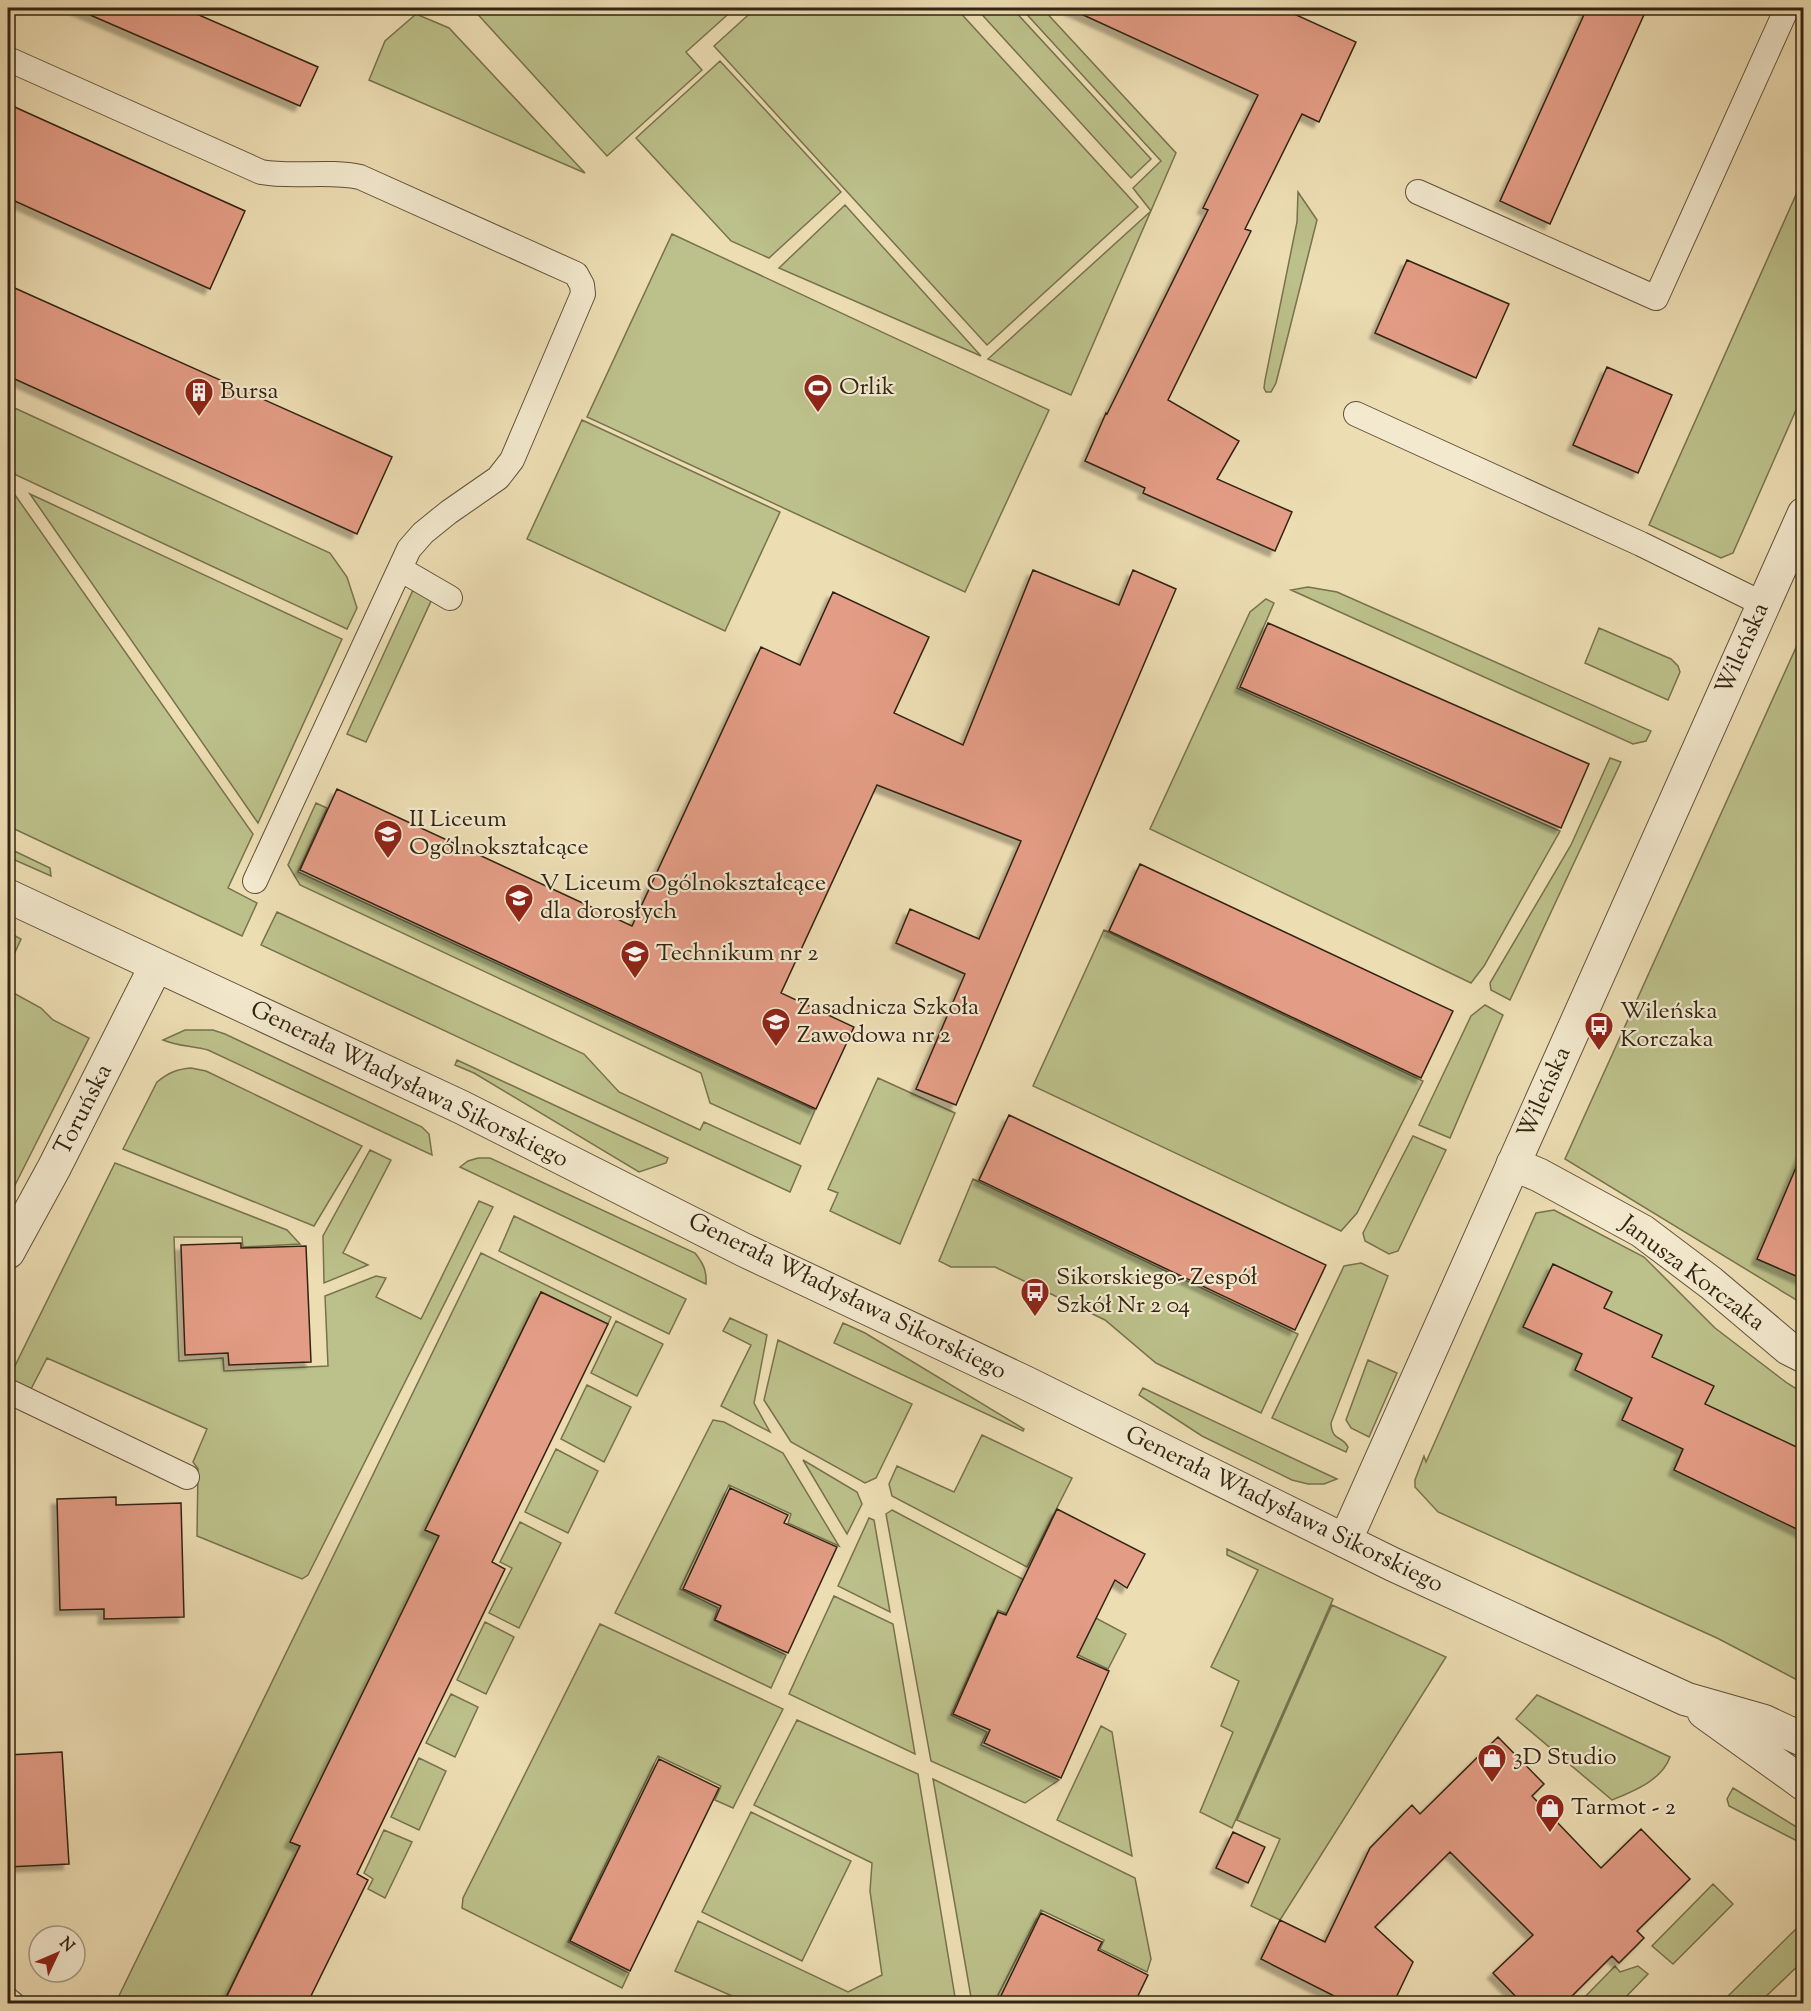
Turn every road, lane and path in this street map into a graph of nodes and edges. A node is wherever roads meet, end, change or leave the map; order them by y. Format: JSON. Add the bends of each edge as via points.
{"nodes":[{"id":1,"x":1787,"y":8,"type":"edge"},
{"id":2,"x":8,"y":59,"type":"edge"},
{"id":3,"x":1418,"y":192,"type":"dead end"},
{"id":4,"x":1356,"y":414,"type":"dead end"},
{"id":5,"x":1803,"y":514,"type":"edge"},
{"id":6,"x":400,"y":569,"type":"junction"},
{"id":7,"x":450,"y":598,"type":"dead end"},
{"id":8,"x":1764,"y":604,"type":"junction"},
{"id":9,"x":255,"y":881,"type":"dead end"},
{"id":10,"x":8,"y":896,"type":"edge"},
{"id":11,"x":156,"y":966,"type":"junction"},
{"id":12,"x":1514,"y":1164,"type":"junction"},
{"id":13,"x":8,"y":1252,"type":"edge"},
{"id":14,"x":1803,"y":1356,"type":"edge"},
{"id":15,"x":8,"y":1391,"type":"edge"},
{"id":16,"x":187,"y":1477,"type":"dead end"},
{"id":17,"x":1345,"y":1541,"type":"junction"},
{"id":18,"x":1686,"y":1699,"type":"junction"},
{"id":19,"x":1803,"y":1740,"type":"edge"},
{"id":20,"x":1803,"y":1784,"type":"edge"},
{"id":21,"x":8,"y":2000,"type":"edge"},
{"id":22,"x":13,"y":2004,"type":"edge"}],
"edges":[{"from":1,"to":3,"type":"lane","via":[[1656,298]]},
{"from":2,"to":6,"type":"lane","via":[[261,172],[360,177],[576,274],[583,294],[512,460],[498,477],[423,533],[409,549]]},
{"from":4,"to":8,"type":"lane"},
{"from":5,"to":8,"type":"street","name":"Wileńska"},
{"from":6,"to":7,"type":"lane"},
{"from":6,"to":9,"type":"lane"},
{"from":8,"to":12,"type":"street","name":"Wileńska"},
{"from":10,"to":11,"type":"street","name":"Generała Władysława Sikorskiego"},
{"from":11,"to":13,"type":"street","name":"Toruńska"},
{"from":11,"to":17,"type":"street","name":"Generała Władysława Sikorskiego","via":[[461,1107],[744,1250],[1024,1382]]},
{"from":12,"to":14,"type":"street","name":"Janusza Korczaka","via":[[1642,1230]]},
{"from":12,"to":17,"type":"street","name":"Wileńska"},
{"from":15,"to":16,"type":"lane"},
{"from":17,"to":18,"type":"street","name":"Generała Władysława Sikorskiego"},
{"from":18,"to":19,"type":"street","name":"Generała Władysława Sikorskiego","via":[[1763,1721]]},
{"from":18,"to":20,"type":"street","name":"Generała Władysława Sikorskiego"},
{"from":21,"to":22,"type":"lane"}]}
